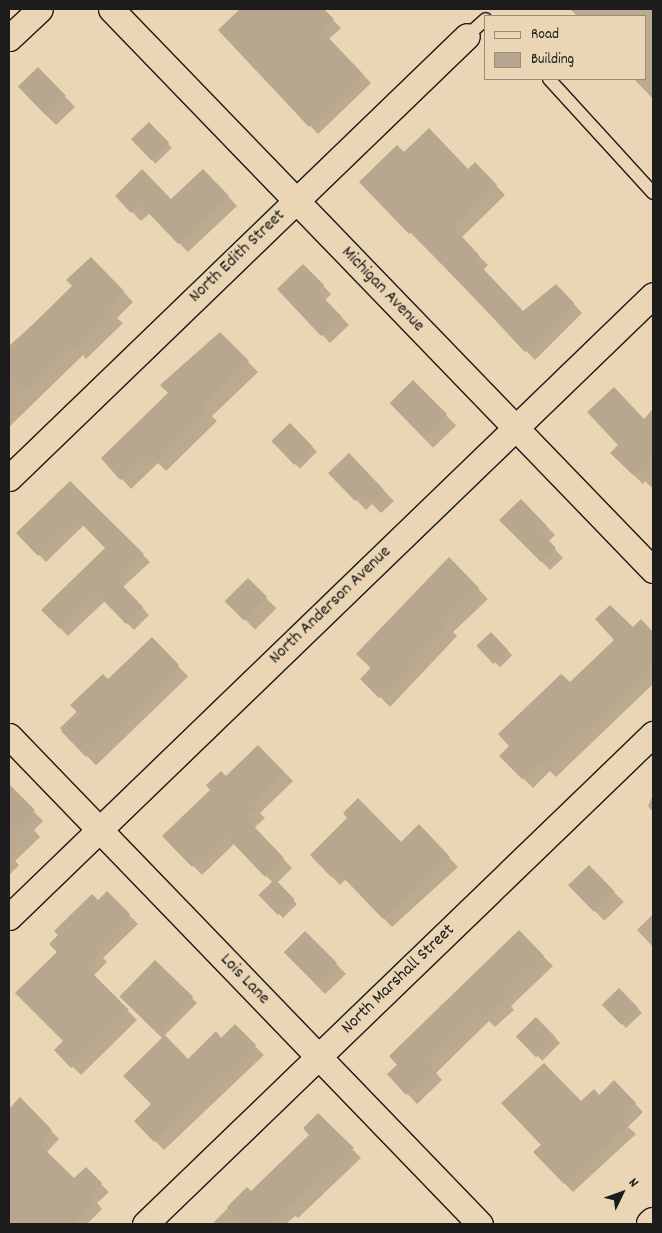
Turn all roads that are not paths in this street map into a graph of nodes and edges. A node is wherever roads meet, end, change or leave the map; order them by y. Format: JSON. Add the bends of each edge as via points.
{"nodes":[{"id":1,"x":40,"y":9,"type":"edge"},
{"id":2,"x":111,"y":9,"type":"edge"},
{"id":3,"x":484,"y":20,"type":"edge"},
{"id":4,"x":467,"y":36,"type":"joint"},
{"id":5,"x":9,"y":38,"type":"edge"},
{"id":6,"x":550,"y":80,"type":"edge"},
{"id":7,"x":653,"y":193,"type":"edge"},
{"id":8,"x":296,"y":201,"type":"junction"},
{"id":9,"x":653,"y":295,"type":"edge"},
{"id":10,"x":516,"y":428,"type":"junction"},
{"id":11,"x":9,"y":478,"type":"edge"},
{"id":12,"x":653,"y":570,"type":"edge"},
{"id":13,"x":653,"y":734,"type":"edge"},
{"id":14,"x":9,"y":736,"type":"edge"},
{"id":15,"x":99,"y":830,"type":"junction"},
{"id":16,"x":9,"y":917,"type":"edge"},
{"id":17,"x":319,"y":1057,"type":"junction"},
{"id":18,"x":145,"y":1224,"type":"edge"},
{"id":19,"x":480,"y":1224,"type":"edge"}],
"edges":[{"from":1,"to":5,"type":"street"},
{"from":2,"to":8,"type":"street","name":"Michigan Avenue"},
{"from":3,"to":4,"type":"lane"},
{"from":4,"to":8,"type":"street","name":"North Edith Street"},
{"from":6,"to":7,"type":"lane"},
{"from":8,"to":10,"type":"street","name":"Michigan Avenue"},
{"from":8,"to":11,"type":"street","name":"North Edith Street"},
{"from":9,"to":10,"type":"street","name":"North Anderson Avenue"},
{"from":10,"to":12,"type":"street","name":"Michigan Avenue"},
{"from":10,"to":15,"type":"street","name":"North Anderson Avenue"},
{"from":13,"to":17,"type":"street","name":"North Marshall Street"},
{"from":14,"to":15,"type":"street","name":"Lois Lane"},
{"from":15,"to":16,"type":"street","name":"North Anderson Avenue"},
{"from":15,"to":17,"type":"street","name":"Lois Lane"},
{"from":17,"to":18,"type":"street","name":"North Marshall Street"},
{"from":17,"to":19,"type":"street","name":"Lois Lane"}]}
